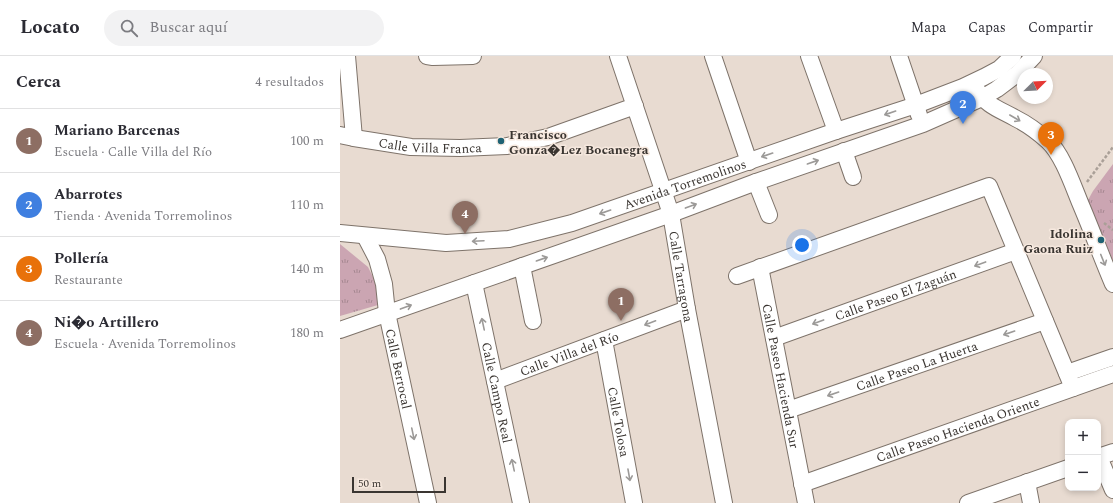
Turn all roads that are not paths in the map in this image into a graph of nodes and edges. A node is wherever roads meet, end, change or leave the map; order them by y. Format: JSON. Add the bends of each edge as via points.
{"nodes":[{"id":1,"x":347,"y":56,"type":"edge"},
{"id":2,"x":427,"y":56,"type":"edge"},
{"id":3,"x":473,"y":56,"type":"edge"},
{"id":4,"x":618,"y":56,"type":"edge"},
{"id":5,"x":713,"y":56,"type":"edge"},
{"id":6,"x":809,"y":56,"type":"edge"},
{"id":7,"x":898,"y":56,"type":"edge"},
{"id":8,"x":1034,"y":56,"type":"edge"},
{"id":9,"x":1010,"y":62,"type":"edge"},
{"id":10,"x":972,"y":83,"type":"junction"},
{"id":11,"x":982,"y":98,"type":"junction"},
{"id":12,"x":916,"y":105,"type":"junction"},
{"id":13,"x":635,"y":106,"type":"junction"},
{"id":14,"x":923,"y":124,"type":"junction"},
{"id":15,"x":836,"y":131,"type":"junction"},
{"id":16,"x":347,"y":137,"type":"edge"},
{"id":17,"x":844,"y":151,"type":"junction"},
{"id":18,"x":749,"y":162,"type":"junction"},
{"id":19,"x":853,"y":177,"type":"dead end"},
{"id":20,"x":756,"y":182,"type":"junction"},
{"id":21,"x":664,"y":191,"type":"junction"},
{"id":22,"x":671,"y":214,"type":"junction"},
{"id":23,"x":769,"y":215,"type":"dead end"},
{"id":24,"x":340,"y":233,"type":"edge"},
{"id":25,"x":365,"y":236,"type":"junction"},
{"id":26,"x":1016,"y":251,"type":"junction"},
{"id":27,"x":522,"y":266,"type":"junction"},
{"id":28,"x":760,"y":267,"type":"junction"},
{"id":29,"x":737,"y":276,"type":"dead end"},
{"id":30,"x":474,"y":282,"type":"junction"},
{"id":31,"x":1113,"y":284,"type":"edge"},
{"id":32,"x":687,"y":309,"type":"junction"},
{"id":33,"x":387,"y":313,"type":"junction"},
{"id":34,"x":533,"y":321,"type":"dead end"},
{"id":35,"x":1046,"y":321,"type":"junction"},
{"id":36,"x":341,"y":330,"type":"edge"},
{"id":37,"x":774,"y":338,"type":"junction"},
{"id":38,"x":604,"y":340,"type":"junction"},
{"id":39,"x":1113,"y":357,"type":"edge"},
{"id":40,"x":1067,"y":373,"type":"junction"},
{"id":41,"x":1113,"y":374,"type":"edge"},
{"id":42,"x":495,"y":381,"type":"junction"},
{"id":43,"x":1073,"y":388,"type":"junction"},
{"id":44,"x":788,"y":410,"type":"junction"},
{"id":45,"x":1103,"y":455,"type":"edge"},
{"id":46,"x":1065,"y":469,"type":"edge"},
{"id":47,"x":1027,"y":482,"type":"junction"},
{"id":48,"x":802,"y":484,"type":"junction"},
{"id":49,"x":1113,"y":490,"type":"edge"},
{"id":50,"x":428,"y":503,"type":"edge"},
{"id":51,"x":521,"y":503,"type":"edge"},
{"id":52,"x":634,"y":503,"type":"edge"},
{"id":53,"x":724,"y":503,"type":"edge"},
{"id":54,"x":806,"y":503,"type":"edge"},
{"id":55,"x":968,"y":503,"type":"edge"},
{"id":56,"x":1031,"y":503,"type":"edge"}],
"edges":[{"from":1,"to":16,"type":"street"},
{"from":2,"to":3,"type":"street"},
{"from":4,"to":13,"type":"street","name":"Calle Tarragona"},
{"from":5,"to":18,"type":"street"},
{"from":6,"to":15,"type":"street"},
{"from":7,"to":12,"type":"street"},
{"from":8,"to":9,"type":"street","name":"Avenida Torremolinos"},
{"from":9,"to":10,"type":"street","name":"Avenida Torremolinos"},
{"from":9,"to":11,"type":"street","name":"Avenida Torremolinos","via":[[997,89]]},
{"from":10,"to":11,"type":"street"},
{"from":10,"to":12,"type":"street","name":"Avenida Torremolinos"},
{"from":11,"to":14,"type":"street","name":"Avenida Torremolinos"},
{"from":11,"to":31,"type":"street","one_way":true,"via":[[1035,130],[1049,142],[1059,156]]},
{"from":12,"to":14,"type":"street"},
{"from":12,"to":15,"type":"street","name":"Avenida Torremolinos","one_way":true},
{"from":13,"to":16,"type":"street","name":"Calle Villa Franca","via":[[548,137],[507,146],[411,147]]},
{"from":13,"to":21,"type":"street","name":"Calle Tarragona"},
{"from":14,"to":17,"type":"street","name":"Avenida Torremolinos"},
{"from":15,"to":18,"type":"street","name":"Avenida Torremolinos","one_way":true},
{"from":17,"to":19,"type":"street"},
{"from":20,"to":17,"type":"street","name":"Avenida Torremolinos","one_way":true},
{"from":18,"to":21,"type":"street","name":"Avenida Torremolinos"},
{"from":22,"to":20,"type":"street","name":"Avenida Torremolinos","one_way":true},
{"from":20,"to":23,"type":"street"},
{"from":21,"to":22,"type":"street","name":"Calle Tarragona"},
{"from":21,"to":25,"type":"street","name":"Avenida Torremolinos","one_way":true,"via":[[572,224],[509,239],[446,243]]},
{"from":27,"to":22,"type":"street","name":"Avenida Torremolinos","one_way":true},
{"from":22,"to":32,"type":"street","name":"Calle Tarragona"},
{"from":24,"to":25,"type":"street","name":"Avenida Torremolinos"},
{"from":25,"to":33,"type":"street","name":"Calle Berrocal","via":[[383,278]]},
{"from":26,"to":28,"type":"street","via":[[989,186]]},
{"from":26,"to":35,"type":"street"},
{"from":26,"to":37,"type":"street","name":"Calle Paseo El Zaguán","one_way":true},
{"from":27,"to":30,"type":"street","name":"Avenida Torremolinos"},
{"from":27,"to":34,"type":"street"},
{"from":28,"to":29,"type":"street"},
{"from":28,"to":37,"type":"street","name":"Calle Paseo Hacienda Sur"},
{"from":33,"to":30,"type":"street","name":"Avenida Torremolinos","one_way":true},
{"from":42,"to":30,"type":"street","name":"Calle Campo Real","one_way":true},
{"from":32,"to":38,"type":"street","name":"Calle Villa del Río","one_way":true},
{"from":32,"to":53,"type":"street","name":"Calle Tarragona"},
{"from":33,"to":36,"type":"street","name":"Avenida Torremolinos"},
{"from":33,"to":50,"type":"street","name":"Calle Berrocal","one_way":true},
{"from":35,"to":40,"type":"street"},
{"from":35,"to":44,"type":"street","name":"Calle Paseo La Huerta","one_way":true},
{"from":37,"to":44,"type":"street","name":"Calle Paseo Hacienda Sur"},
{"from":38,"to":42,"type":"street","name":"Calle Villa del Río"},
{"from":38,"to":52,"type":"street","name":"Calle Tolosa","one_way":true},
{"from":39,"to":40,"type":"street"},
{"from":40,"to":43,"type":"street"},
{"from":41,"to":43,"type":"street","name":"Calle Paseo Hacienda Oriente"},
{"from":51,"to":42,"type":"street","name":"Calle Campo Real","one_way":true},
{"from":43,"to":48,"type":"street","name":"Calle Paseo Hacienda Oriente"},
{"from":44,"to":48,"type":"street","name":"Calle Paseo Hacienda Sur"},
{"from":45,"to":49,"type":"street"},
{"from":46,"to":47,"type":"street"},
{"from":47,"to":55,"type":"street"},
{"from":47,"to":56,"type":"street"},
{"from":48,"to":54,"type":"street","name":"Calle Paseo Hacienda Sur"}]}
